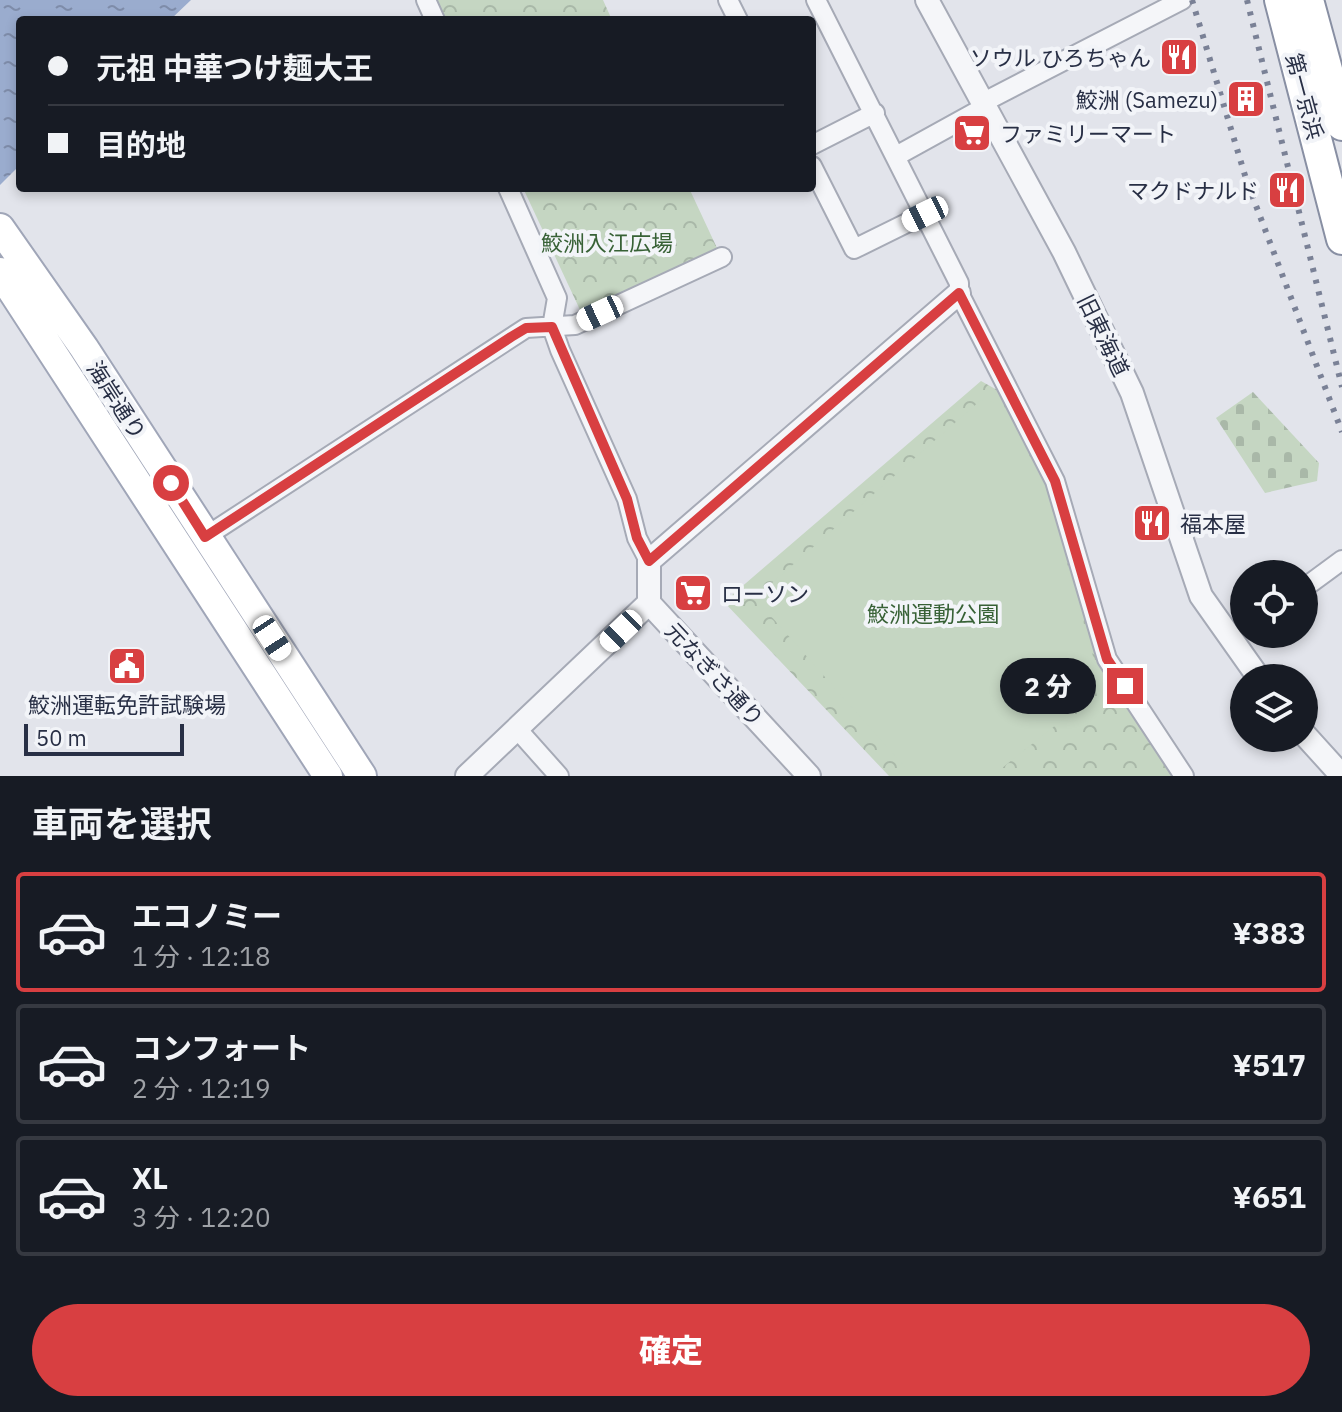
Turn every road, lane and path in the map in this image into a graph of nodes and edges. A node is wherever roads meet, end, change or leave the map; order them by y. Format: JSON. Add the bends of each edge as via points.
{"nodes":[{"id":1,"x":816,"y":0,"type":"edge"},
{"id":2,"x":927,"y":0,"type":"edge"},
{"id":3,"x":1182,"y":0,"type":"edge"},
{"id":4,"x":1280,"y":0,"type":"edge"},
{"id":5,"x":1308,"y":0,"type":"edge"},
{"id":6,"x":820,"y":28,"type":"edge"},
{"id":7,"x":984,"y":105,"type":"junction"},
{"id":8,"x":875,"y":113,"type":"junction"},
{"id":9,"x":1342,"y":125,"type":"edge"},
{"id":10,"x":816,"y":143,"type":"edge"},
{"id":11,"x":898,"y":155,"type":"junction"},
{"id":12,"x":816,"y":174,"type":"edge"},
{"id":13,"x":510,"y":192,"type":"edge"},
{"id":14,"x":925,"y":214,"type":"junction"},
{"id":15,"x":4,"y":232,"type":"edge"},
{"id":16,"x":1342,"y":239,"type":"edge"},
{"id":17,"x":722,"y":257,"type":"dead end"},
{"id":18,"x":0,"y":272,"type":"edge"},
{"id":19,"x":959,"y":293,"type":"junction"},
{"id":20,"x":552,"y":327,"type":"junction"},
{"id":21,"x":205,"y":537,"type":"junction"},
{"id":22,"x":1342,"y":560,"type":"edge"},
{"id":23,"x":649,"y":561,"type":"junction"},
{"id":24,"x":1318,"y":578,"type":"edge"},
{"id":25,"x":649,"y":603,"type":"junction"},
{"id":26,"x":1230,"y":628,"type":"edge"},
{"id":27,"x":518,"y":730,"type":"junction"},
{"id":28,"x":1318,"y":749,"type":"edge"},
{"id":29,"x":328,"y":776,"type":"edge"},
{"id":30,"x":362,"y":776,"type":"edge"},
{"id":31,"x":467,"y":776,"type":"edge"},
{"id":32,"x":559,"y":776,"type":"edge"},
{"id":33,"x":809,"y":776,"type":"edge"},
{"id":34,"x":1184,"y":776,"type":"edge"},
{"id":35,"x":1342,"y":776,"type":"edge"}],
"edges":[{"from":1,"to":6,"type":"street"},
{"from":2,"to":7,"type":"street","name":"旧東海道"},
{"from":3,"to":7,"type":"street"},
{"from":4,"to":16,"type":"highway","name":"第一京浜"},
{"from":5,"to":9,"type":"highway","name":"第一京浜"},
{"from":6,"to":8,"type":"street"},
{"from":7,"to":11,"type":"street"},
{"from":7,"to":26,"type":"street","name":"旧東海道","via":[[1132,393],[1201,596]]},
{"from":8,"to":10,"type":"street"},
{"from":8,"to":11,"type":"street"},
{"from":11,"to":14,"type":"street"},
{"from":12,"to":14,"type":"street","via":[[854,249]]},
{"from":13,"to":20,"type":"street","via":[[557,298]]},
{"from":14,"to":19,"type":"street"},
{"from":15,"to":21,"type":"main road","name":"海岸通り"},
{"from":17,"to":20,"type":"street","via":[[575,325]]},
{"from":18,"to":29,"type":"main road","name":"海岸通り"},
{"from":19,"to":23,"type":"street"},
{"from":19,"to":34,"type":"street","via":[[1055,481],[1107,659]]},
{"from":20,"to":21,"type":"street","via":[[518,332]]},
{"from":20,"to":23,"type":"street"},
{"from":21,"to":30,"type":"main road","name":"海岸通り"},
{"from":22,"to":24,"type":"street"},
{"from":23,"to":25,"type":"street","name":"元なぎさ通り"},
{"from":25,"to":27,"type":"street"},
{"from":25,"to":33,"type":"street","name":"元なぎさ通り"},
{"from":27,"to":31,"type":"street"},
{"from":27,"to":32,"type":"street"},
{"from":28,"to":35,"type":"street"}]}
